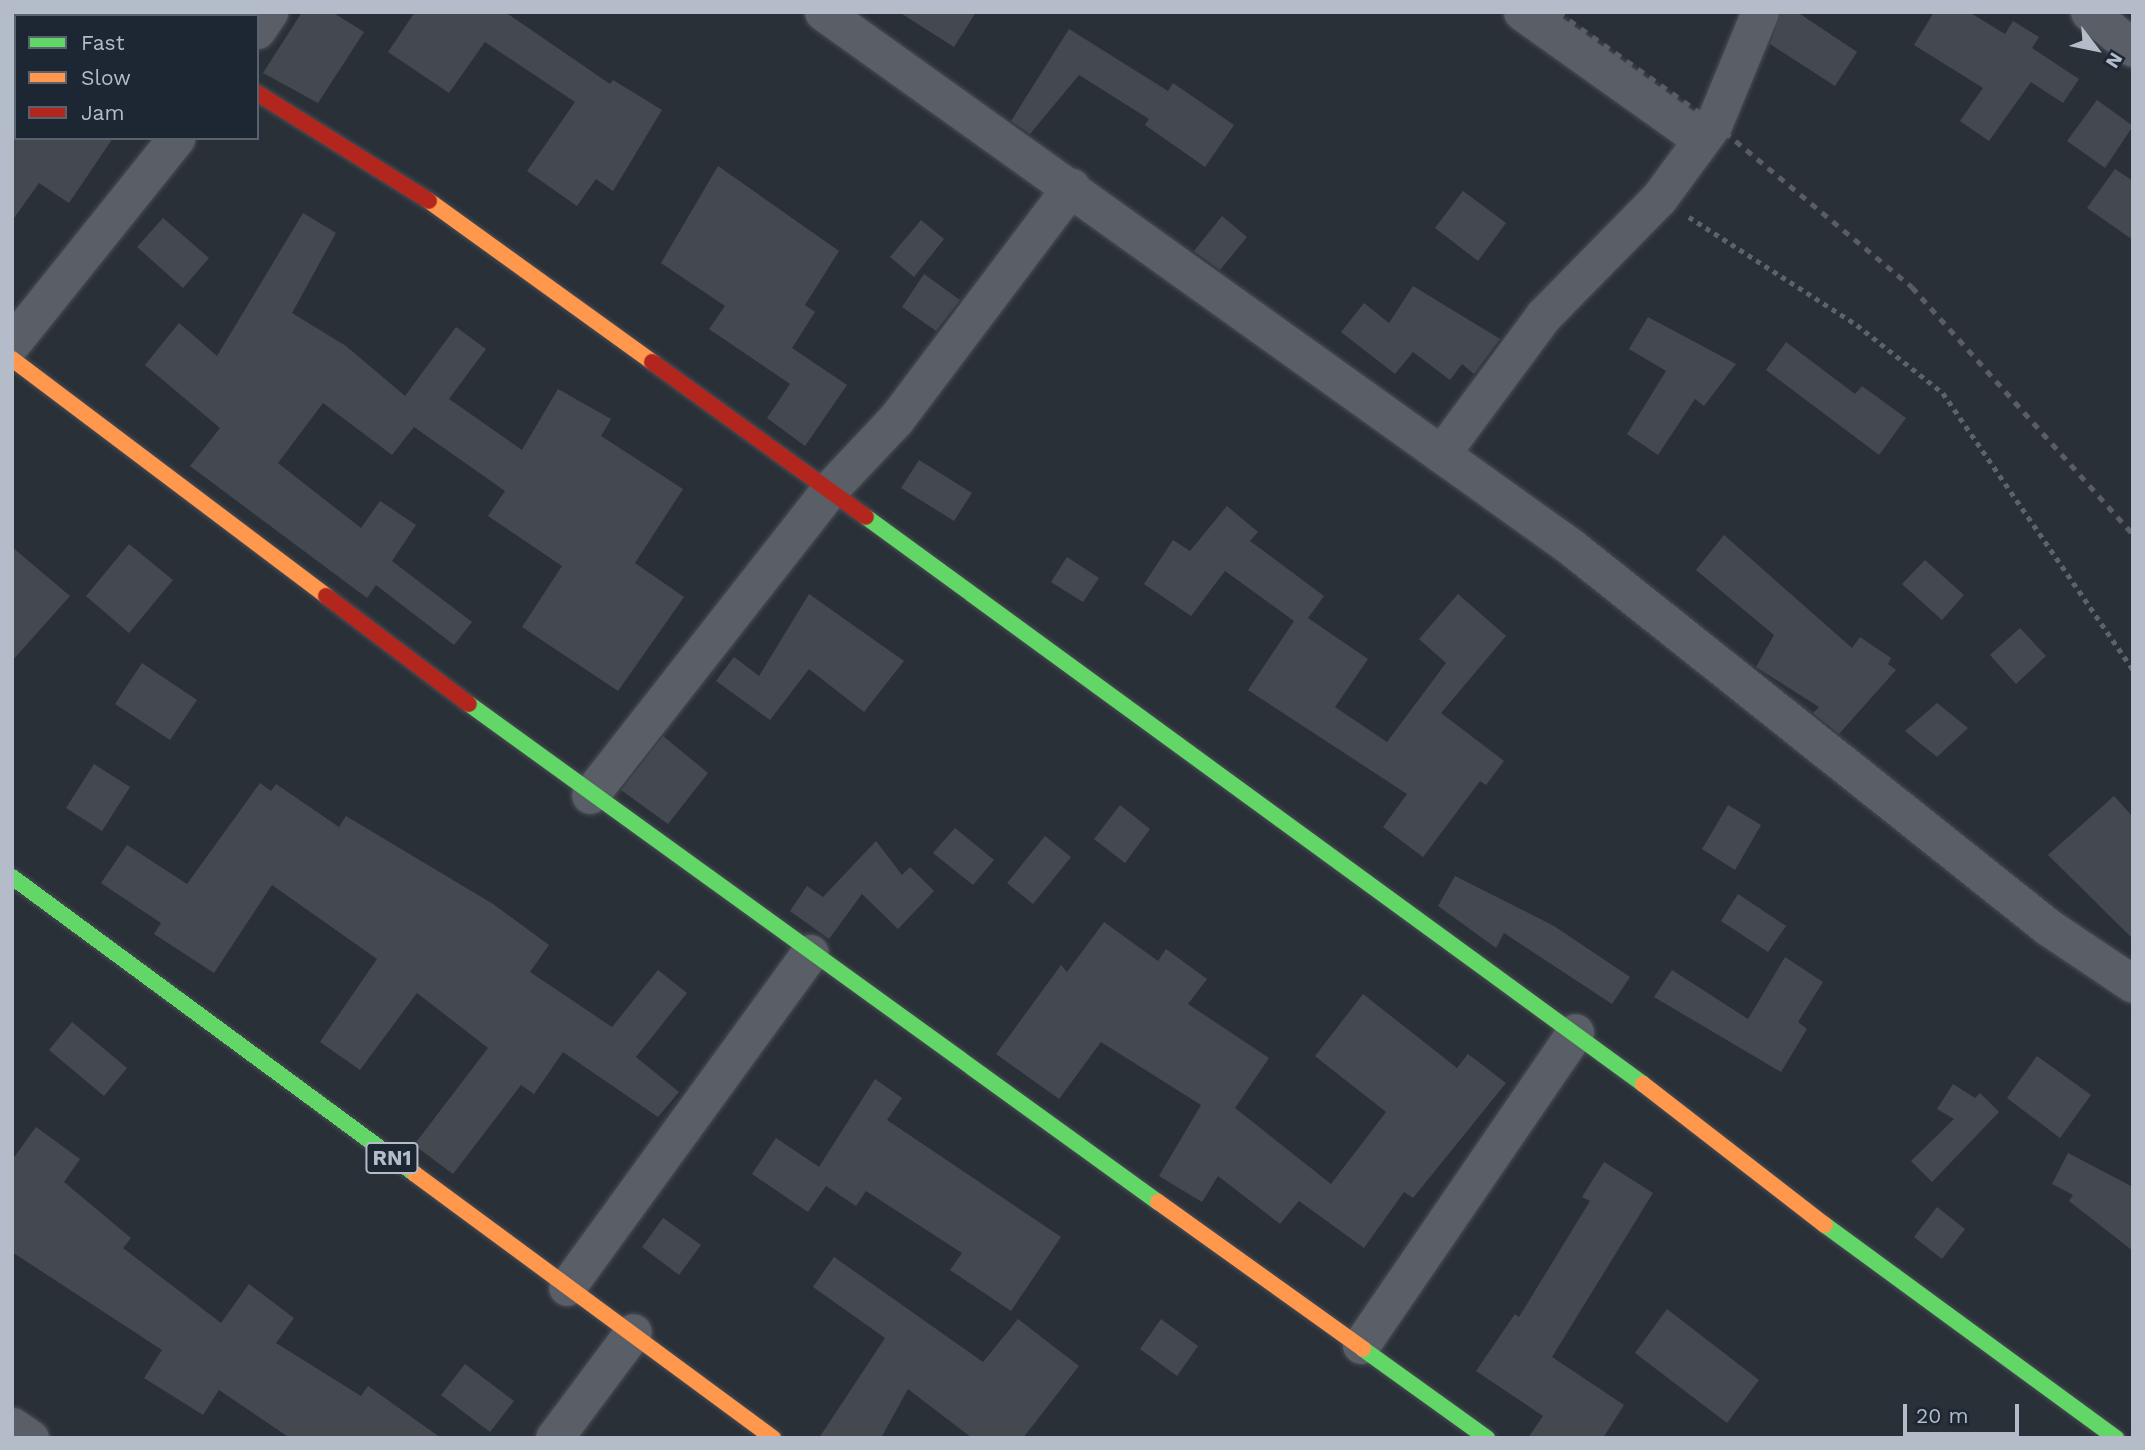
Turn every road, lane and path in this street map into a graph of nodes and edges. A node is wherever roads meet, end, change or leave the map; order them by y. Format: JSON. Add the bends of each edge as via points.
{"nodes":[{"id":1,"x":269,"y":12,"type":"edge"},
{"id":2,"x":823,"y":12,"type":"edge"},
{"id":3,"x":1522,"y":12,"type":"edge"},
{"id":4,"x":1760,"y":12,"type":"edge"},
{"id":5,"x":2089,"y":12,"type":"edge"},
{"id":6,"x":259,"y":27,"type":"edge"},
{"id":7,"x":2133,"y":48,"type":"edge"},
{"id":8,"x":259,"y":94,"type":"edge"},
{"id":9,"x":1701,"y":139,"type":"junction"},
{"id":10,"x":174,"y":140,"type":"edge"},
{"id":11,"x":1071,"y":187,"type":"junction"},
{"id":12,"x":1659,"y":198,"type":"junction"},
{"id":13,"x":12,"y":343,"type":"edge"},
{"id":14,"x":12,"y":359,"type":"edge"},
{"id":15,"x":1441,"y":454,"type":"junction"},
{"id":16,"x":829,"y":490,"type":"junction"},
{"id":17,"x":2133,"y":669,"type":"edge"},
{"id":18,"x":590,"y":795,"type":"junction"},
{"id":19,"x":12,"y":877,"type":"edge"},
{"id":20,"x":810,"y":953,"type":"junction"},
{"id":21,"x":2133,"y":984,"type":"edge"},
{"id":22,"x":1575,"y":1032,"type":"junction"},
{"id":23,"x":566,"y":1287,"type":"junction"},
{"id":24,"x":633,"y":1332,"type":"junction"},
{"id":25,"x":1361,"y":1345,"type":"junction"},
{"id":26,"x":12,"y":1426,"type":"edge"},
{"id":27,"x":30,"y":1438,"type":"edge"},
{"id":28,"x":554,"y":1438,"type":"edge"},
{"id":29,"x":773,"y":1438,"type":"edge"},
{"id":30,"x":1487,"y":1438,"type":"edge"},
{"id":31,"x":2116,"y":1438,"type":"edge"}],
"edges":[{"from":1,"to":6,"type":"street"},
{"from":2,"to":11,"type":"street"},
{"from":3,"to":9,"type":"street"},
{"from":4,"to":9,"type":"street","via":[[1714,123]]},
{"from":5,"to":7,"type":"street"},
{"from":8,"to":16,"type":"main road","via":[[379,164]]},
{"from":9,"to":12,"type":"street"},
{"from":10,"to":13,"type":"street"},
{"from":11,"to":15,"type":"street","via":[[1367,406]]},
{"from":11,"to":16,"type":"street","via":[[896,419]]},
{"from":12,"to":15,"type":"street","via":[[1544,315]]},
{"from":12,"to":17,"type":"path","via":[[1806,290],[1943,393]]},
{"from":14,"to":18,"type":"main road"},
{"from":15,"to":21,"type":"street","via":[[1571,547],[2048,926]]},
{"from":16,"to":18,"type":"street"},
{"from":16,"to":22,"type":"main road"},
{"from":18,"to":20,"type":"main road"},
{"from":19,"to":23,"type":"main road","number":"RN1"},
{"from":20,"to":23,"type":"street"},
{"from":20,"to":25,"type":"main road"},
{"from":22,"to":25,"type":"street"},
{"from":22,"to":31,"type":"main road","via":[[1861,1253]]},
{"from":23,"to":24,"type":"main road","number":"RN1"},
{"from":24,"to":28,"type":"street"},
{"from":24,"to":29,"type":"main road","number":"RN1"},
{"from":25,"to":30,"type":"main road"},
{"from":26,"to":27,"type":"street"}]}
